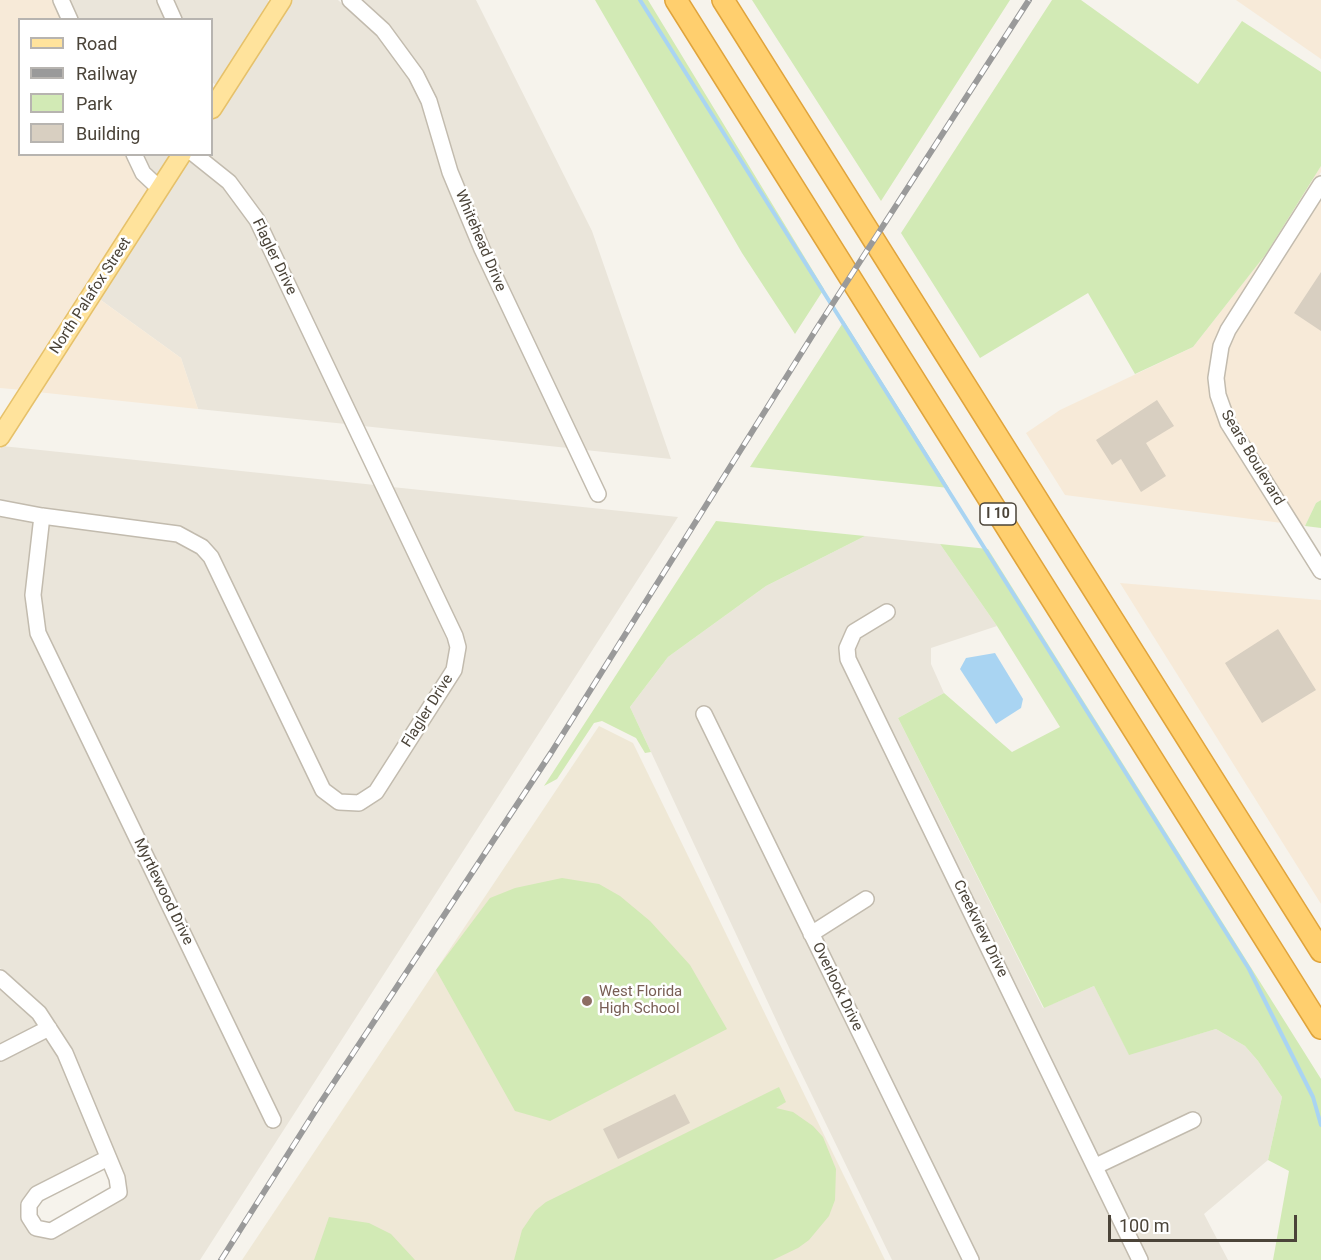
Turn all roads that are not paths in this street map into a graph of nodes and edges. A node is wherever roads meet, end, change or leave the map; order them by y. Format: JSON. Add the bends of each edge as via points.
{"nodes":[{"id":1,"x":60,"y":0,"type":"edge"},
{"id":2,"x":165,"y":0,"type":"edge"},
{"id":3,"x":282,"y":0,"type":"edge"},
{"id":4,"x":350,"y":0,"type":"edge"},
{"id":5,"x":676,"y":0,"type":"edge"},
{"id":6,"x":723,"y":0,"type":"edge"},
{"id":7,"x":69,"y":18,"type":"edge"},
{"id":8,"x":173,"y":18,"type":"edge"},
{"id":9,"x":214,"y":99,"type":"edge"},
{"id":10,"x":135,"y":156,"type":"edge"},
{"id":11,"x":181,"y":156,"type":"edge"},
{"id":12,"x":196,"y":156,"type":"edge"},
{"id":13,"x":1321,"y":184,"type":"edge"},
{"id":14,"x":160,"y":189,"type":"junction"},
{"id":15,"x":0,"y":437,"type":"edge"},
{"id":16,"x":598,"y":494,"type":"dead end"},
{"id":17,"x":0,"y":508,"type":"edge"},
{"id":18,"x":42,"y":516,"type":"junction"},
{"id":19,"x":1321,"y":571,"type":"edge"},
{"id":20,"x":887,"y":612,"type":"dead end"},
{"id":21,"x":704,"y":714,"type":"dead end"},
{"id":22,"x":866,"y":899,"type":"dead end"},
{"id":23,"x":812,"y":934,"type":"junction"},
{"id":24,"x":1321,"y":951,"type":"edge"},
{"id":25,"x":0,"y":978,"type":"edge"},
{"id":26,"x":48,"y":1028,"type":"junction"},
{"id":27,"x":1321,"y":1028,"type":"edge"},
{"id":28,"x":0,"y":1053,"type":"edge"},
{"id":29,"x":273,"y":1119,"type":"dead end"},
{"id":30,"x":1193,"y":1120,"type":"dead end"},
{"id":31,"x":108,"y":1158,"type":"junction"},
{"id":32,"x":1095,"y":1166,"type":"junction"},
{"id":33,"x":971,"y":1260,"type":"edge"},
{"id":34,"x":1140,"y":1260,"type":"edge"}],
"edges":[{"from":1,"to":7,"type":"street"},
{"from":2,"to":8,"type":"street"},
{"from":3,"to":9,"type":"main road"},
{"from":4,"to":16,"type":"street","name":"Whitehead Drive","via":[[383,30],[420,84],[482,249]]},
{"from":5,"to":27,"type":"highway","number":"I 10"},
{"from":6,"to":24,"type":"highway","number":"I 10"},
{"from":10,"to":14,"type":"street","via":[[144,173]]},
{"from":11,"to":14,"type":"main road","name":"North Palafox Street"},
{"from":12,"to":18,"type":"street","name":"Flagler Drive","via":[[229,182],[257,220],[455,636],[458,647],[454,670],[376,792],[359,803],[339,802],[323,790],[211,557],[202,547],[178,534]]},
{"from":13,"to":19,"type":"street","name":"Sears Boulevard","via":[[1228,330],[1216,378],[1228,423]]},
{"from":14,"to":15,"type":"main road","name":"North Palafox Street"},
{"from":17,"to":18,"type":"street","name":"Flagler Drive"},
{"from":18,"to":29,"type":"street","name":"Myrtlewood Drive","via":[[33,605],[38,633]]},
{"from":20,"to":32,"type":"street","name":"Creekview Drive","via":[[854,632],[847,648],[848,659]]},
{"from":21,"to":23,"type":"street","name":"Overlook Drive"},
{"from":22,"to":23,"type":"street"},
{"from":23,"to":33,"type":"street","name":"Overlook Drive"},
{"from":25,"to":26,"type":"street","via":[[39,1013]]},
{"from":26,"to":28,"type":"street"},
{"from":26,"to":31,"type":"street","via":[[65,1053]]},
{"from":30,"to":32,"type":"street"},
{"from":31,"to":31,"type":"street","via":[[119,1192],[51,1231],[36,1228],[29,1216],[29,1205],[37,1194]]},
{"from":32,"to":34,"type":"street","name":"Creekview Drive"}]}
